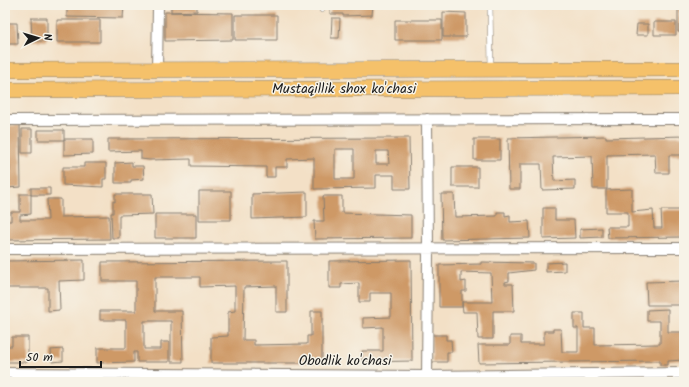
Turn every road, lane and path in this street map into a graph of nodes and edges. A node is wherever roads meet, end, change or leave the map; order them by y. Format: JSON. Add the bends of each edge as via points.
{"nodes":[{"id":1,"x":158,"y":5,"type":"edge"},
{"id":2,"x":490,"y":5,"type":"edge"},
{"id":3,"x":684,"y":69,"type":"edge"},
{"id":4,"x":5,"y":70,"type":"edge"},
{"id":5,"x":363,"y":70,"type":"junction"},
{"id":6,"x":492,"y":70,"type":"junction"},
{"id":7,"x":158,"y":71,"type":"junction"},
{"id":8,"x":362,"y":88,"type":"junction"},
{"id":9,"x":684,"y":88,"type":"edge"},
{"id":10,"x":5,"y":90,"type":"edge"},
{"id":11,"x":684,"y":118,"type":"edge"},
{"id":12,"x":427,"y":119,"type":"junction"},
{"id":13,"x":5,"y":120,"type":"edge"},
{"id":14,"x":684,"y":248,"type":"edge"},
{"id":15,"x":5,"y":249,"type":"edge"},
{"id":16,"x":428,"y":250,"type":"junction"},
{"id":17,"x":5,"y":373,"type":"edge"},
{"id":18,"x":684,"y":373,"type":"edge"},
{"id":19,"x":427,"y":379,"type":"edge"}],
"edges":[{"from":1,"to":7,"type":"street"},
{"from":2,"to":6,"type":"lane"},
{"from":3,"to":6,"type":"main road","name":"Mustaqillik shox ko'chasi"},
{"from":4,"to":7,"type":"main road","name":"Mustaqillik shox ko'chasi"},
{"from":5,"to":6,"type":"main road","name":"Mustaqillik shox ko'chasi"},
{"from":5,"to":7,"type":"main road","name":"Mustaqillik shox ko'chasi"},
{"from":5,"to":8,"type":"main road"},
{"from":8,"to":9,"type":"main road","name":"Mustaqillik shox ko'chasi"},
{"from":8,"to":10,"type":"main road","name":"Mustaqillik shox ko'chasi"},
{"from":11,"to":12,"type":"street"},
{"from":12,"to":13,"type":"street"},
{"from":12,"to":16,"type":"street"},
{"from":14,"to":16,"type":"street"},
{"from":15,"to":16,"type":"street"},
{"from":16,"to":19,"type":"street"},
{"from":17,"to":19,"type":"street","name":"Obodlik ko'chasi"},
{"from":18,"to":19,"type":"street","name":"Obodlik ko'chasi"}]}
